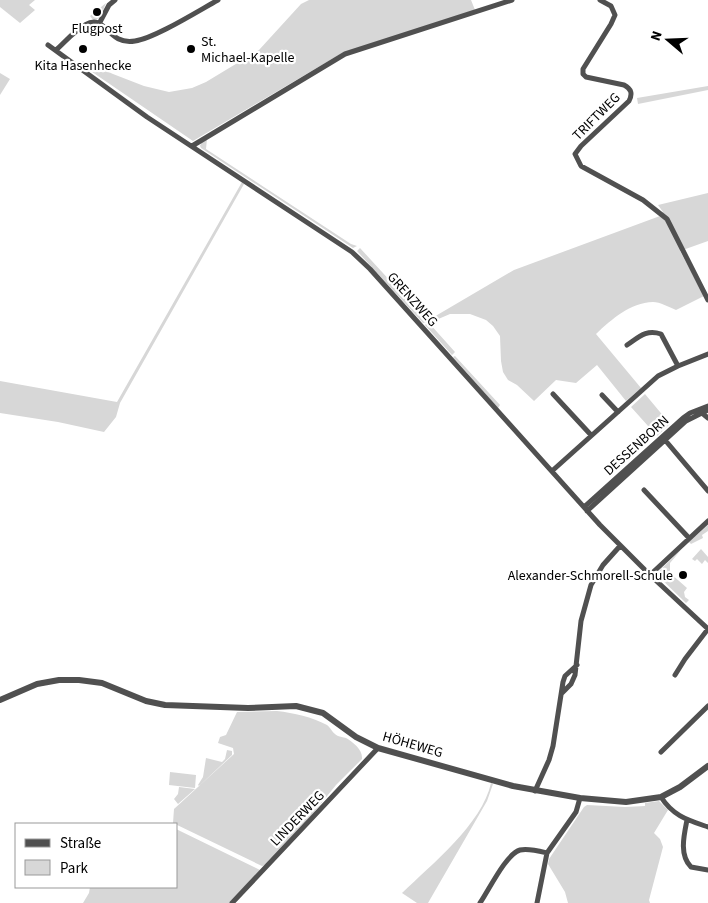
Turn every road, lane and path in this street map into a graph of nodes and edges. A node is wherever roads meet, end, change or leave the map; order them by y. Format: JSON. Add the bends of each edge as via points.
{"nodes":[{"id":1,"x":115,"y":0,"type":"edge"},
{"id":2,"x":218,"y":0,"type":"edge"},
{"id":3,"x":512,"y":0,"type":"edge"},
{"id":4,"x":600,"y":0,"type":"edge"},
{"id":5,"x":100,"y":22,"type":"junction"},
{"id":6,"x":48,"y":45,"type":"dead end"},
{"id":7,"x":56,"y":50,"type":"junction"},
{"id":8,"x":192,"y":146,"type":"junction"},
{"id":9,"x":708,"y":300,"type":"edge"},
{"id":10,"x":627,"y":345,"type":"dead end"},
{"id":11,"x":708,"y":354,"type":"edge"},
{"id":12,"x":678,"y":366,"type":"junction"},
{"id":13,"x":553,"y":394,"type":"dead end"},
{"id":14,"x":602,"y":395,"type":"dead end"},
{"id":15,"x":708,"y":406,"type":"edge"},
{"id":16,"x":705,"y":411,"type":"edge"},
{"id":17,"x":618,"y":412,"type":"junction"},
{"id":18,"x":708,"y":418,"type":"edge"},
{"id":19,"x":591,"y":435,"type":"junction"},
{"id":20,"x":664,"y":440,"type":"junction"},
{"id":21,"x":552,"y":471,"type":"junction"},
{"id":22,"x":644,"y":490,"type":"dead end"},
{"id":23,"x":708,"y":491,"type":"edge"},
{"id":24,"x":586,"y":509,"type":"junction"},
{"id":25,"x":708,"y":521,"type":"edge"},
{"id":26,"x":689,"y":538,"type":"junction"},
{"id":27,"x":620,"y":546,"type":"junction"},
{"id":28,"x":650,"y":575,"type":"junction"},
{"id":29,"x":708,"y":629,"type":"edge"},
{"id":30,"x":576,"y":665,"type":"junction"},
{"id":31,"x":675,"y":674,"type":"dead end"},
{"id":32,"x":562,"y":693,"type":"junction"},
{"id":33,"x":0,"y":700,"type":"edge"},
{"id":34,"x":708,"y":706,"type":"edge"},
{"id":35,"x":378,"y":748,"type":"junction"},
{"id":36,"x":661,"y":752,"type":"dead end"},
{"id":37,"x":708,"y":766,"type":"edge"},
{"id":38,"x":535,"y":791,"type":"junction"},
{"id":39,"x":661,"y":797,"type":"junction"},
{"id":40,"x":580,"y":798,"type":"junction"},
{"id":41,"x":687,"y":820,"type":"junction"},
{"id":42,"x":708,"y":827,"type":"edge"},
{"id":43,"x":548,"y":853,"type":"junction"},
{"id":44,"x":708,"y":870,"type":"edge"},
{"id":45,"x":232,"y":903,"type":"edge"},
{"id":46,"x":480,"y":903,"type":"edge"},
{"id":47,"x":537,"y":903,"type":"edge"}],
"edges":[{"from":1,"to":5,"type":"street"},
{"from":2,"to":5,"type":"street","via":[[136,41],[119,40]]},
{"from":3,"to":8,"type":"street","via":[[345,54]]},
{"from":4,"to":9,"type":"street","name":"TRIFTWEG","via":[[611,6],[615,15],[583,74],[624,85],[632,92],[629,101],[580,146],[576,158],[580,166],[643,200],[667,219]]},
{"from":5,"to":7,"type":"street","via":[[86,24]]},
{"from":6,"to":7,"type":"street","name":"GRENZWEG"},
{"from":7,"to":8,"type":"street","name":"GRENZWEG"},
{"from":8,"to":21,"type":"street","name":"GRENZWEG","via":[[352,252],[370,268]]},
{"from":10,"to":12,"type":"street","via":[[645,332],[661,334]]},
{"from":11,"to":12,"type":"street"},
{"from":12,"to":17,"type":"street","via":[[658,376]]},
{"from":13,"to":19,"type":"street"},
{"from":14,"to":17,"type":"street"},
{"from":15,"to":24,"type":"street","name":"DESSENBORN","via":[[683,418]]},
{"from":16,"to":18,"type":"street"},
{"from":16,"to":20,"type":"street","name":"DESSENBORN","via":[[686,421]]},
{"from":17,"to":19,"type":"street"},
{"from":19,"to":21,"type":"street"},
{"from":20,"to":23,"type":"street"},
{"from":20,"to":24,"type":"street","name":"DESSENBORN"},
{"from":21,"to":24,"type":"street","name":"GRENZWEG"},
{"from":22,"to":26,"type":"street"},
{"from":24,"to":27,"type":"street","name":"GRENZWEG"},
{"from":25,"to":26,"type":"street"},
{"from":26,"to":28,"type":"street"},
{"from":27,"to":28,"type":"street","name":"GRENZWEG"},
{"from":27,"to":30,"type":"street","via":[[591,585],[584,608]]},
{"from":28,"to":29,"type":"street","name":"GRENZWEG"},
{"from":29,"to":31,"type":"street"},
{"from":30,"to":32,"type":"street","via":[[565,676]]},
{"from":30,"to":32,"type":"street","via":[[574,680]]},
{"from":32,"to":38,"type":"street","via":[[553,746]]},
{"from":33,"to":35,"type":"street","name":"HÖHEWEG","via":[[37,684],[85,680],[165,705],[296,706],[323,713],[356,737]]},
{"from":34,"to":36,"type":"street"},
{"from":35,"to":38,"type":"street","name":"HÖHEWEG"},
{"from":35,"to":45,"type":"street","name":"LINDERWEG"},
{"from":37,"to":39,"type":"street","name":"HÖHEWEG"},
{"from":38,"to":40,"type":"street","name":"HÖHEWEG"},
{"from":39,"to":40,"type":"street","name":"HÖHEWEG","via":[[626,802]]},
{"from":39,"to":41,"type":"street","via":[[668,808]]},
{"from":40,"to":43,"type":"street","via":[[576,812]]},
{"from":41,"to":42,"type":"street"},
{"from":41,"to":44,"type":"street","via":[[685,859],[691,866]]},
{"from":43,"to":46,"type":"street","via":[[523,849],[516,852]]},
{"from":43,"to":47,"type":"street"}]}
